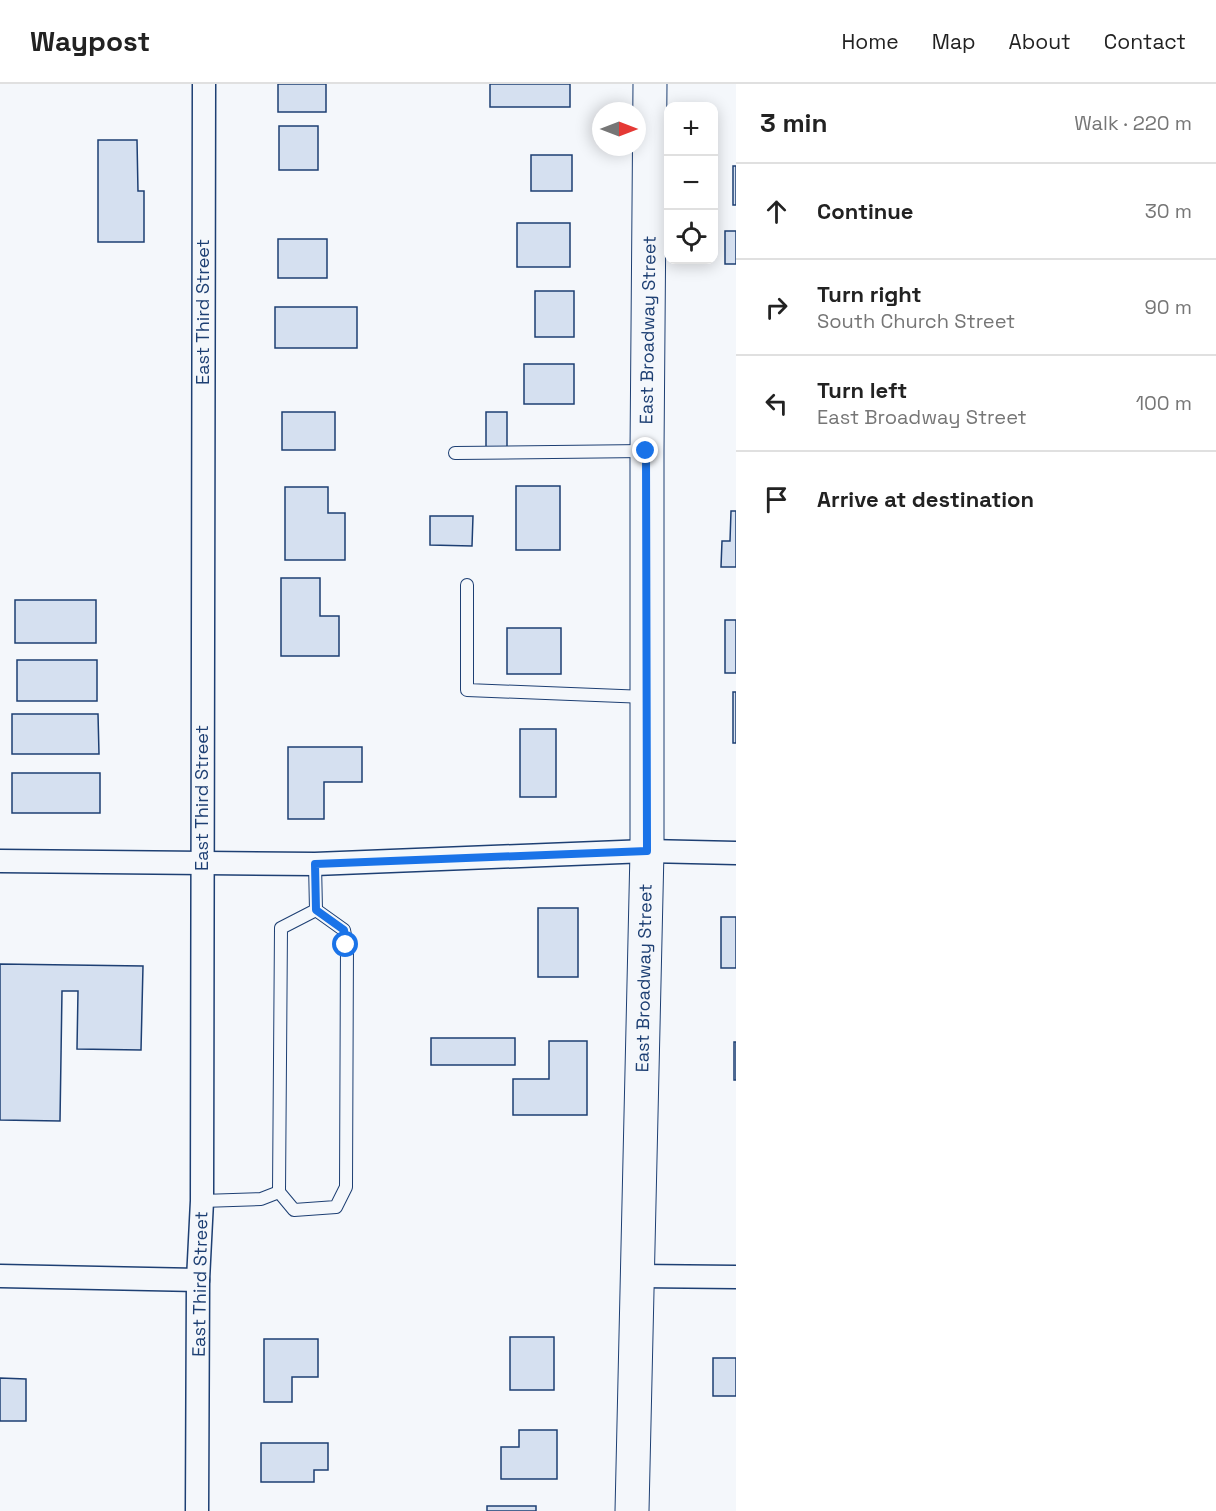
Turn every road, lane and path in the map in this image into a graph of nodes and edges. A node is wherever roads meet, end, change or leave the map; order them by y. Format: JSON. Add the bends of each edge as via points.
{"nodes":[{"id":1,"x":204,"y":84,"type":"edge"},
{"id":2,"x":650,"y":84,"type":"edge"},
{"id":3,"x":646,"y":451,"type":"junction"},
{"id":4,"x":455,"y":453,"type":"dead end"},
{"id":5,"x":466,"y":585,"type":"dead end"},
{"id":6,"x":647,"y":697,"type":"junction"},
{"id":7,"x":647,"y":851,"type":"junction"},
{"id":8,"x":736,"y":854,"type":"edge"},
{"id":9,"x":0,"y":861,"type":"edge"},
{"id":10,"x":202,"y":863,"type":"junction"},
{"id":11,"x":315,"y":864,"type":"junction"},
{"id":12,"x":316,"y":910,"type":"junction"},
{"id":13,"x":279,"y":1192,"type":"junction"},
{"id":14,"x":202,"y":1200,"type":"junction"},
{"id":15,"x":0,"y":1276,"type":"edge"},
{"id":16,"x":638,"y":1276,"type":"junction"},
{"id":17,"x":736,"y":1277,"type":"edge"},
{"id":18,"x":198,"y":1280,"type":"junction"},
{"id":19,"x":196,"y":1511,"type":"edge"},
{"id":20,"x":632,"y":1511,"type":"edge"}],
"edges":[{"from":1,"to":10,"type":"street","name":"East Third Street"},
{"from":2,"to":3,"type":"street","name":"East Broadway Street"},
{"from":3,"to":4,"type":"lane"},
{"from":3,"to":6,"type":"street","name":"East Broadway Street"},
{"from":5,"to":6,"type":"lane","via":[[467,690]]},
{"from":6,"to":7,"type":"street","name":"East Broadway Street"},
{"from":7,"to":8,"type":"street"},
{"from":7,"to":11,"type":"street"},
{"from":7,"to":16,"type":"street","name":"East Broadway Street"},
{"from":9,"to":10,"type":"street"},
{"from":10,"to":11,"type":"street"},
{"from":10,"to":14,"type":"street","name":"East Third Street"},
{"from":11,"to":12,"type":"lane"},
{"from":12,"to":13,"type":"lane","via":[[281,928]]},
{"from":12,"to":13,"type":"lane","via":[[344,930],[346,945],[346,1187],[336,1207],[326,1208],[294,1210]]},
{"from":13,"to":14,"type":"lane","via":[[261,1199]]},
{"from":14,"to":18,"type":"street","name":"East Third Street"},
{"from":15,"to":18,"type":"street"},
{"from":16,"to":17,"type":"street"},
{"from":16,"to":20,"type":"street","name":"East Broadway Street"},
{"from":18,"to":19,"type":"street","name":"East Third Street"}]}
